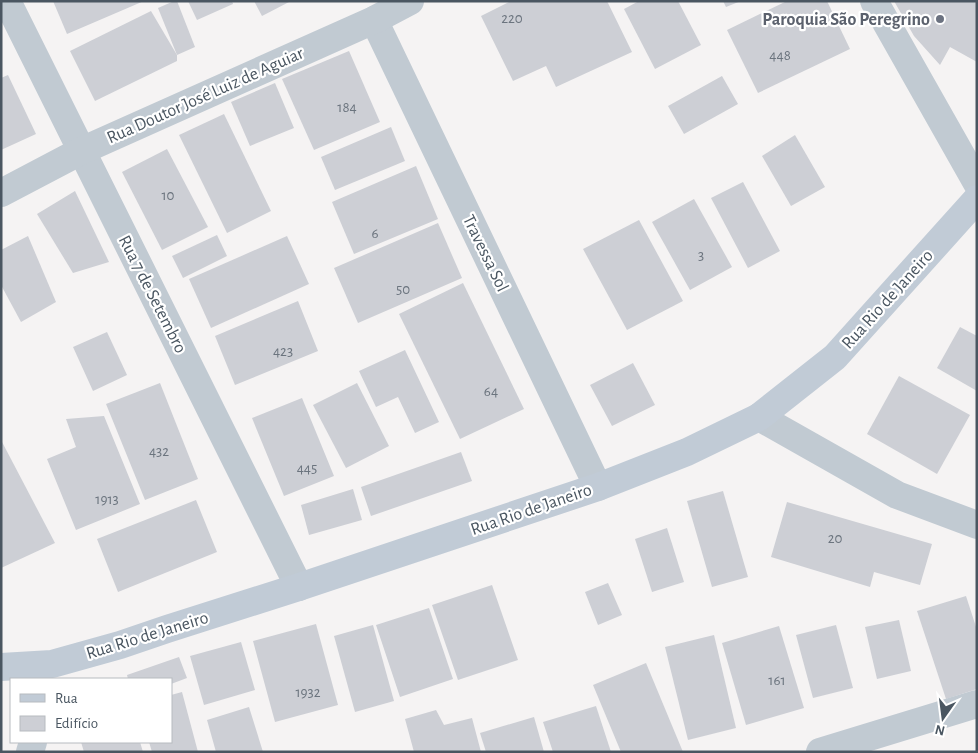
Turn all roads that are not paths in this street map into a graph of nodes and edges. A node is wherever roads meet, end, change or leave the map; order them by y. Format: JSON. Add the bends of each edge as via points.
{"nodes":[{"id":1,"x":7,"y":1,"type":"edge"},
{"id":2,"x":410,"y":1,"type":"edge"},
{"id":3,"x":874,"y":1,"type":"edge"},
{"id":4,"x":374,"y":20,"type":"junction"},
{"id":5,"x":81,"y":151,"type":"junction"},
{"id":6,"x":977,"y":183,"type":"edge"},
{"id":7,"x":1,"y":193,"type":"edge"},
{"id":8,"x":977,"y":199,"type":"edge"},
{"id":9,"x":759,"y":417,"type":"junction"},
{"id":10,"x":598,"y":487,"type":"junction"},
{"id":11,"x":977,"y":525,"type":"edge"},
{"id":12,"x":299,"y":587,"type":"junction"},
{"id":13,"x":1,"y":666,"type":"edge"},
{"id":14,"x":50,"y":671,"type":"edge"},
{"id":15,"x":977,"y":704,"type":"edge"},
{"id":16,"x":820,"y":752,"type":"edge"}],
"edges":[{"from":1,"to":5,"type":"street","name":"Rua 7 de Setembro"},
{"from":2,"to":4,"type":"street","name":"Rua Doutor José Luiz de Aguiar"},
{"from":3,"to":6,"type":"street"},
{"from":4,"to":5,"type":"street","name":"Rua Doutor José Luiz de Aguiar"},
{"from":4,"to":10,"type":"street","name":"Travessa Sol"},
{"from":5,"to":7,"type":"street","name":"Rua Doutor José Luiz de Aguiar"},
{"from":5,"to":12,"type":"street","name":"Rua 7 de Setembro"},
{"from":8,"to":9,"type":"main road","name":"Rua Rio de Janeiro","via":[[835,357]]},
{"from":9,"to":10,"type":"main road","name":"Rua Rio de Janeiro","via":[[687,452]]},
{"from":9,"to":11,"type":"street","via":[[897,495]]},
{"from":10,"to":12,"type":"main road","name":"Rua Rio de Janeiro"},
{"from":12,"to":14,"type":"main road","name":"Rua Rio de Janeiro"},
{"from":13,"to":14,"type":"main road","name":"Rua Rio de Janeiro"},
{"from":15,"to":16,"type":"street"}]}
